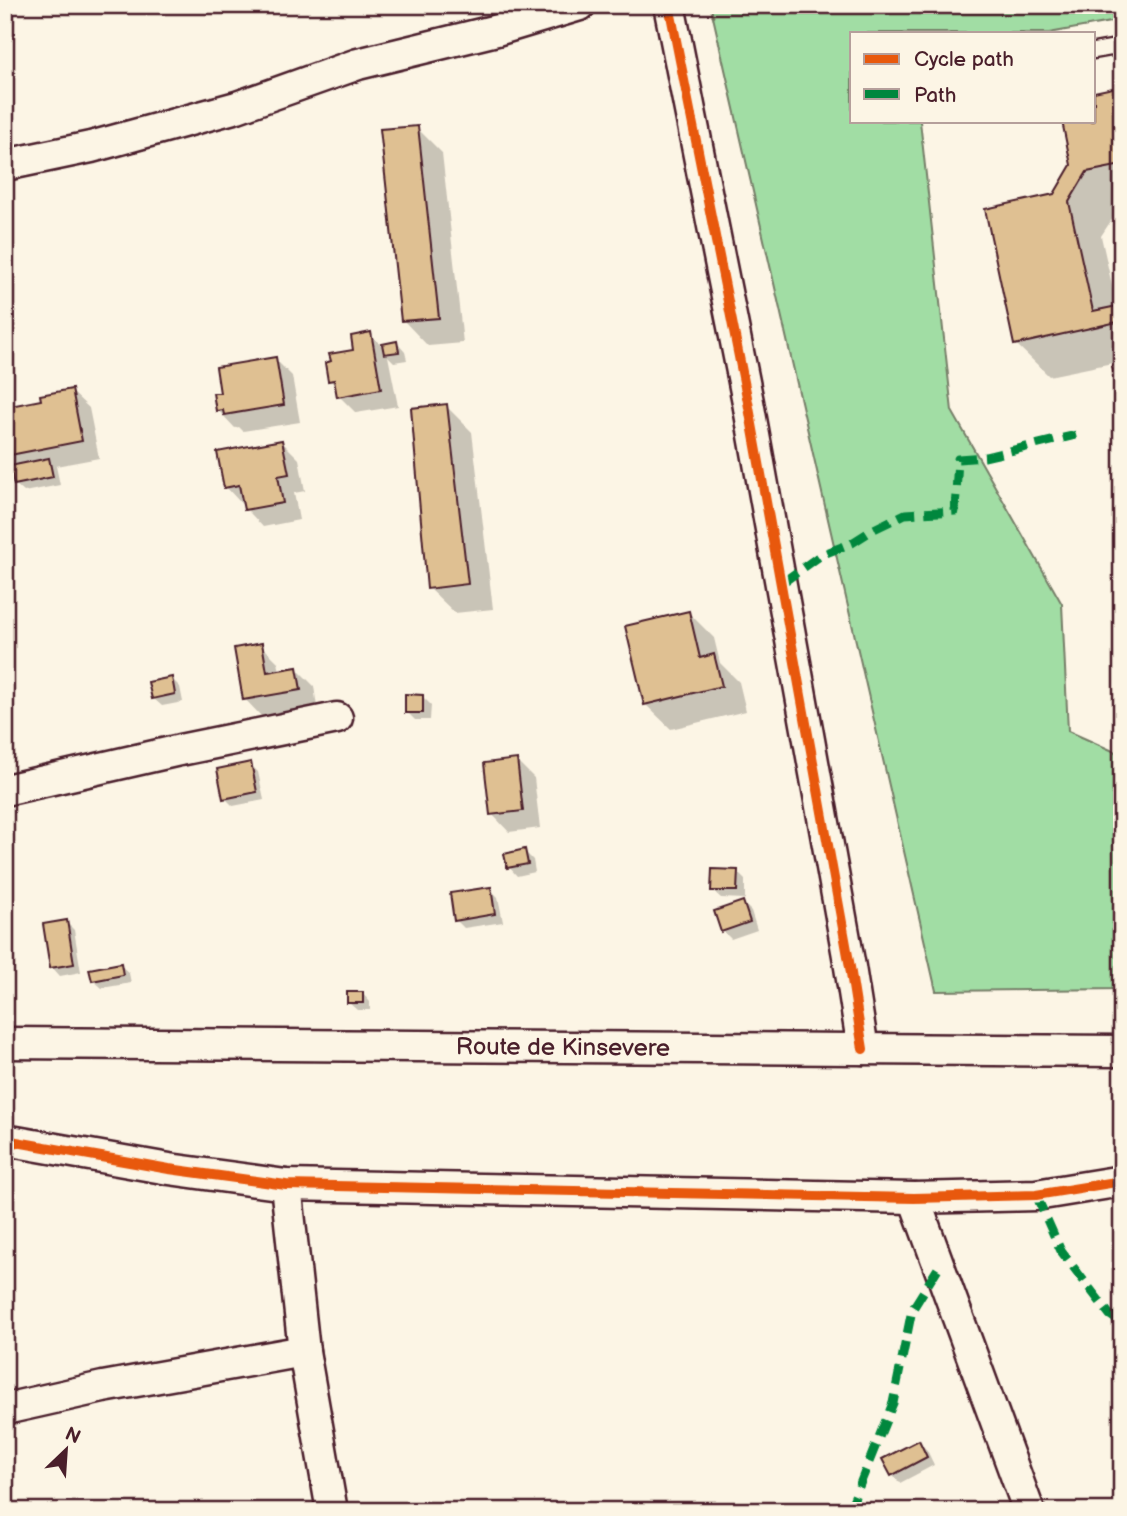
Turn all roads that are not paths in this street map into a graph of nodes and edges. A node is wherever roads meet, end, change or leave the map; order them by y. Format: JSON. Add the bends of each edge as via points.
{"nodes":[{"id":1,"x":580,"y":5,"type":"edge"},
{"id":2,"x":669,"y":5,"type":"edge"},
{"id":3,"x":1122,"y":46,"type":"edge"},
{"id":4,"x":1096,"y":51,"type":"edge"},
{"id":5,"x":5,"y":165,"type":"edge"},
{"id":6,"x":337,"y":718,"type":"dead end"},
{"id":7,"x":5,"y":790,"type":"edge"},
{"id":8,"x":5,"y":1043,"type":"edge"},
{"id":9,"x":863,"y":1049,"type":"junction"},
{"id":10,"x":1122,"y":1051,"type":"edge"},
{"id":11,"x":5,"y":1140,"type":"edge"},
{"id":12,"x":1122,"y":1181,"type":"edge"},
{"id":13,"x":286,"y":1185,"type":"junction"},
{"id":14,"x":914,"y":1198,"type":"junction"},
{"id":15,"x":304,"y":1351,"type":"junction"},
{"id":16,"x":5,"y":1409,"type":"edge"},
{"id":17,"x":332,"y":1511,"type":"edge"},
{"id":18,"x":1029,"y":1511,"type":"edge"}],
"edges":[{"from":1,"to":5,"type":"street","via":[[358,64],[237,107]]},
{"from":2,"to":9,"type":"street","via":[[751,415]]},
{"from":3,"to":4,"type":"lane"},
{"from":6,"to":7,"type":"street"},
{"from":8,"to":9,"type":"street","name":"Route de Kinsevere"},
{"from":9,"to":10,"type":"street","name":"Route de Kinsevere"},
{"from":11,"to":13,"type":"street"},
{"from":12,"to":14,"type":"street","via":[[1036,1195]]},
{"from":13,"to":14,"type":"street"},
{"from":13,"to":15,"type":"street"},
{"from":14,"to":18,"type":"street"},
{"from":15,"to":16,"type":"street"},
{"from":15,"to":17,"type":"street"}]}
